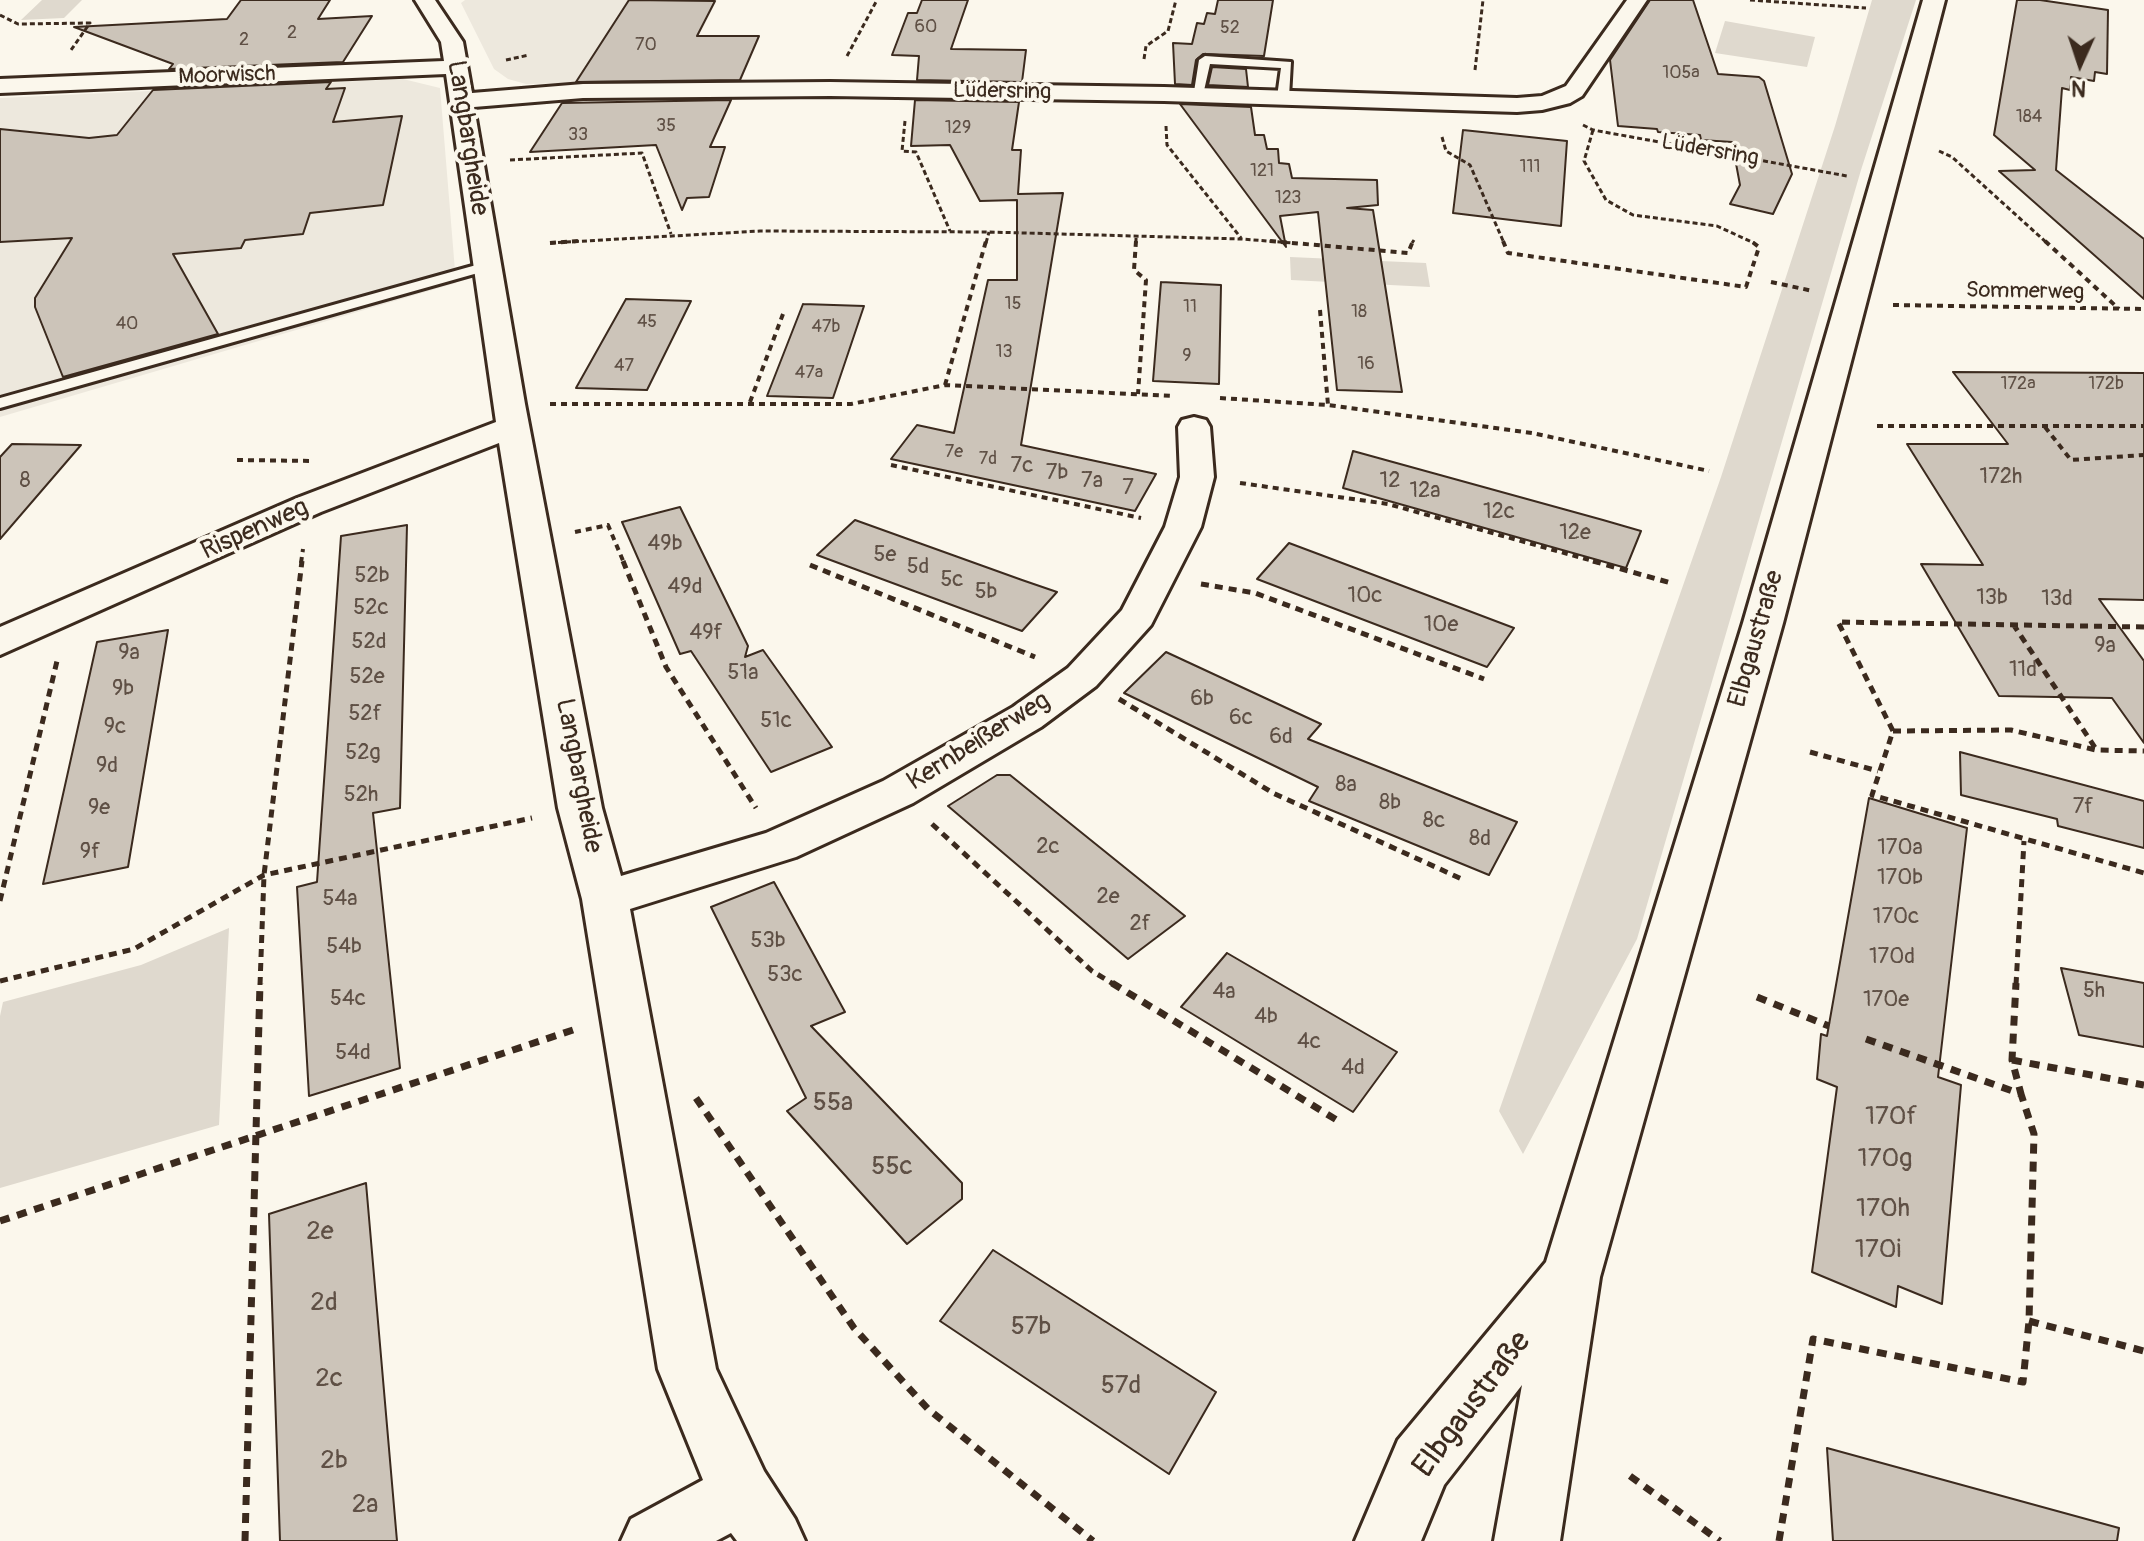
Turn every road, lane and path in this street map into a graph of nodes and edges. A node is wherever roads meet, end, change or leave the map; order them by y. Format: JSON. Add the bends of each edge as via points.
{"nodes":[{"id":1,"x":425,"y":0,"type":"edge"},
{"id":2,"x":877,"y":0,"type":"edge"},
{"id":3,"x":1176,"y":0,"type":"edge"},
{"id":4,"x":1483,"y":0,"type":"edge"},
{"id":5,"x":1637,"y":0,"type":"edge"},
{"id":6,"x":1750,"y":0,"type":"edge"},
{"id":7,"x":1934,"y":0,"type":"edge"},
{"id":8,"x":1866,"y":8,"type":"dead end"},
{"id":9,"x":0,"y":15,"type":"edge"},
{"id":10,"x":49,"y":84,"type":"junction"},
{"id":11,"x":459,"y":84,"type":"junction"},
{"id":12,"x":0,"y":86,"type":"edge"},
{"id":13,"x":830,"y":89,"type":"junction"},
{"id":14,"x":910,"y":90,"type":"junction"},
{"id":15,"x":1137,"y":94,"type":"junction"},
{"id":16,"x":1164,"y":94,"type":"junction"},
{"id":17,"x":1197,"y":95,"type":"junction"},
{"id":18,"x":1283,"y":97,"type":"junction"},
{"id":19,"x":1432,"y":102,"type":"junction"},
{"id":20,"x":1471,"y":103,"type":"junction"},
{"id":21,"x":1542,"y":103,"type":"junction"},
{"id":22,"x":1593,"y":130,"type":"junction"},
{"id":23,"x":1939,"y":151,"type":"dead end"},
{"id":24,"x":469,"y":162,"type":"junction"},
{"id":25,"x":1884,"y":183,"type":"junction"},
{"id":26,"x":950,"y":231,"type":"junction"},
{"id":27,"x":989,"y":232,"type":"junction"},
{"id":28,"x":671,"y":234,"type":"junction"},
{"id":29,"x":1136,"y":236,"type":"junction"},
{"id":30,"x":1242,"y":239,"type":"junction"},
{"id":31,"x":1414,"y":240,"type":"dead end"},
{"id":32,"x":550,"y":243,"type":"dead end"},
{"id":33,"x":487,"y":266,"type":"junction"},
{"id":34,"x":1771,"y":282,"type":"dead end"},
{"id":35,"x":1816,"y":291,"type":"dead end"},
{"id":36,"x":1905,"y":306,"type":"dead end"},
{"id":37,"x":2144,"y":309,"type":"edge"},
{"id":38,"x":1320,"y":310,"type":"dead end"},
{"id":39,"x":2120,"y":310,"type":"junction"},
{"id":40,"x":783,"y":314,"type":"dead end"},
{"id":41,"x":945,"y":385,"type":"junction"},
{"id":42,"x":1138,"y":394,"type":"junction"},
{"id":43,"x":750,"y":402,"type":"junction"},
{"id":44,"x":0,"y":403,"type":"edge"},
{"id":45,"x":1328,"y":405,"type":"junction"},
{"id":46,"x":1193,"y":407,"type":"junction"},
{"id":47,"x":512,"y":415,"type":"junction"},
{"id":48,"x":1877,"y":426,"type":"dead end"},
{"id":49,"x":2045,"y":426,"type":"junction"},
{"id":50,"x":2144,"y":426,"type":"edge"},
{"id":51,"x":2144,"y":455,"type":"edge"},
{"id":52,"x":891,"y":465,"type":"dead end"},
{"id":53,"x":1709,"y":471,"type":"dead end"},
{"id":54,"x":1197,"y":477,"type":"junction"},
{"id":55,"x":309,"y":505,"type":"junction"},
{"id":56,"x":1183,"y":527,"type":"junction"},
{"id":57,"x":535,"y":540,"type":"junction"},
{"id":58,"x":810,"y":565,"type":"dead end"},
{"id":59,"x":1160,"y":577,"type":"junction"},
{"id":60,"x":1671,"y":583,"type":"dead end"},
{"id":61,"x":68,"y":614,"type":"junction"},
{"id":62,"x":2012,"y":623,"type":"junction"},
{"id":63,"x":2144,"y":627,"type":"edge"},
{"id":64,"x":0,"y":642,"type":"edge"},
{"id":65,"x":1082,"y":677,"type":"junction"},
{"id":66,"x":1484,"y":679,"type":"dead end"},
{"id":67,"x":1893,"y":731,"type":"junction"},
{"id":68,"x":2096,"y":750,"type":"junction"},
{"id":69,"x":2144,"y":751,"type":"edge"},
{"id":70,"x":1810,"y":752,"type":"dead end"},
{"id":71,"x":1878,"y":771,"type":"junction"},
{"id":72,"x":898,"y":792,"type":"junction"},
{"id":73,"x":580,"y":808,"type":"junction"},
{"id":74,"x":2024,"y":841,"type":"junction"},
{"id":75,"x":780,"y":845,"type":"junction"},
{"id":76,"x":2144,"y":873,"type":"edge"},
{"id":77,"x":264,"y":875,"type":"junction"},
{"id":78,"x":1464,"y":880,"type":"dead end"},
{"id":79,"x":605,"y":899,"type":"junction"},
{"id":80,"x":0,"y":901,"type":"edge"},
{"id":81,"x":0,"y":981,"type":"edge"},
{"id":82,"x":1757,"y":997,"type":"dead end"},
{"id":83,"x":623,"y":1013,"type":"junction"},
{"id":84,"x":1829,"y":1026,"type":"dead end"},
{"id":85,"x":1866,"y":1039,"type":"dead end"},
{"id":86,"x":2012,"y":1060,"type":"junction"},
{"id":87,"x":2144,"y":1085,"type":"edge"},
{"id":88,"x":694,"y":1092,"type":"dead end"},
{"id":89,"x":2021,"y":1094,"type":"junction"},
{"id":90,"x":1340,"y":1122,"type":"dead end"},
{"id":91,"x":254,"y":1136,"type":"junction"},
{"id":92,"x":0,"y":1221,"type":"edge"},
{"id":93,"x":1571,"y":1277,"type":"junction"},
{"id":94,"x":2029,"y":1321,"type":"junction"},
{"id":95,"x":2144,"y":1351,"type":"edge"},
{"id":96,"x":1630,"y":1476,"type":"dead end"},
{"id":97,"x":758,"y":1517,"type":"edge"},
{"id":98,"x":245,"y":1541,"type":"edge"},
{"id":99,"x":653,"y":1541,"type":"edge"},
{"id":100,"x":1093,"y":1541,"type":"edge"},
{"id":101,"x":1388,"y":1541,"type":"edge"},
{"id":102,"x":1527,"y":1541,"type":"edge"},
{"id":103,"x":1720,"y":1541,"type":"edge"},
{"id":104,"x":1779,"y":1541,"type":"edge"}],
"edges":[{"from":1,"to":11,"type":"street","name":"Langbargheide","via":[[452,42]]},
{"from":2,"to":13,"type":"path"},
{"from":3,"to":15,"type":"path","via":[[1168,31],[1146,46]]},
{"from":4,"to":20,"type":"path"},
{"from":5,"to":21,"type":"street","name":"Lüdersring","via":[[1574,91]]},
{"from":6,"to":8,"type":"path"},
{"from":7,"to":25,"type":"main road","name":"Elbgaustraße"},
{"from":9,"to":10,"type":"path","via":[[18,24],[90,23]]},
{"from":10,"to":11,"type":"street","name":"Moorwisch"},
{"from":10,"to":12,"type":"street","name":"Moorwisch"},
{"from":11,"to":13,"type":"street","name":"Lüdersring","via":[[583,91]]},
{"from":11,"to":24,"type":"street","name":"Langbargheide"},
{"from":13,"to":14,"type":"street","name":"Lüdersring"},
{"from":14,"to":15,"type":"street","name":"Lüdersring"},
{"from":14,"to":26,"type":"path","via":[[902,151],[916,152]]},
{"from":15,"to":16,"type":"street","name":"Lüdersring"},
{"from":16,"to":17,"type":"street","name":"Lüdersring"},
{"from":16,"to":30,"type":"path","via":[[1167,145]]},
{"from":17,"to":18,"type":"street","name":"Lüdersring"},
{"from":17,"to":18,"type":"lane","via":[[1205,60],[1287,65]]},
{"from":18,"to":19,"type":"street","name":"Lüdersring"},
{"from":19,"to":20,"type":"street","name":"Lüdersring"},
{"from":19,"to":22,"type":"path","via":[[1446,151],[1470,165],[1508,253],[1746,287],[1759,247],[1743,236],[1717,226],[1633,215],[1606,200],[1584,161]]},
{"from":20,"to":21,"type":"street","name":"Lüdersring"},
{"from":21,"to":22,"type":"path","name":"Lüdersring"},
{"from":22,"to":25,"type":"path","name":"Lüdersring"},
{"from":23,"to":39,"type":"path","via":[[1952,157]]},
{"from":24,"to":28,"type":"path","via":[[642,153]]},
{"from":24,"to":33,"type":"street","name":"Langbargheide"},
{"from":25,"to":93,"type":"main road","name":"Elbgaustraße","via":[[1763,623]]},
{"from":26,"to":27,"type":"path"},
{"from":26,"to":28,"type":"path"},
{"from":27,"to":29,"type":"path"},
{"from":27,"to":41,"type":"path"},
{"from":28,"to":32,"type":"path"},
{"from":29,"to":30,"type":"path"},
{"from":29,"to":42,"type":"path","via":[[1134,270],[1146,280]]},
{"from":30,"to":31,"type":"path","via":[[1408,253]]},
{"from":33,"to":44,"type":"lane"},
{"from":33,"to":47,"type":"street","name":"Langbargheide"},
{"from":34,"to":35,"type":"path"},
{"from":36,"to":39,"type":"path","name":"Sommerweg"},
{"from":37,"to":39,"type":"path","name":"Sommerweg"},
{"from":38,"to":45,"type":"path"},
{"from":40,"to":43,"type":"path"},
{"from":41,"to":42,"type":"path"},
{"from":41,"to":43,"type":"path","via":[[851,404]]},
{"from":42,"to":46,"type":"path"},
{"from":43,"to":47,"type":"path"},
{"from":45,"to":46,"type":"path"},
{"from":45,"to":53,"type":"path","via":[[1532,433]]},
{"from":46,"to":54,"type":"street","name":"Kernbeißerweg"},
{"from":47,"to":55,"type":"street","name":"Rispenweg"},
{"from":47,"to":57,"type":"street","name":"Langbargheide"},
{"from":48,"to":49,"type":"path"},
{"from":49,"to":50,"type":"path"},
{"from":49,"to":51,"type":"path","via":[[2071,460]]},
{"from":52,"to":56,"type":"path"},
{"from":54,"to":56,"type":"street","name":"Kernbeißerweg"},
{"from":54,"to":60,"type":"path","via":[[1388,504]]},
{"from":55,"to":61,"type":"street","name":"Rispenweg"},
{"from":55,"to":77,"type":"path"},
{"from":56,"to":59,"type":"street","name":"Kernbeißerweg"},
{"from":57,"to":73,"type":"street","name":"Langbargheide"},
{"from":57,"to":75,"type":"path","via":[[608,525],[666,667]]},
{"from":58,"to":65,"type":"path"},
{"from":59,"to":65,"type":"street","name":"Kernbeißerweg","via":[[1138,616]]},
{"from":59,"to":66,"type":"path","via":[[1255,593]]},
{"from":61,"to":64,"type":"street","name":"Rispenweg"},
{"from":61,"to":80,"type":"path"},
{"from":62,"to":63,"type":"path"},
{"from":62,"to":67,"type":"path","via":[[1838,622]]},
{"from":62,"to":68,"type":"path"},
{"from":65,"to":72,"type":"street","name":"Kernbeißerweg","via":[[1027,717]]},
{"from":65,"to":78,"type":"path","via":[[1273,793]]},
{"from":67,"to":68,"type":"path","via":[[2011,730]]},
{"from":67,"to":71,"type":"path"},
{"from":68,"to":69,"type":"path"},
{"from":70,"to":71,"type":"path"},
{"from":71,"to":74,"type":"path","via":[[1872,795]]},
{"from":72,"to":75,"type":"street","name":"Kernbeißerweg"},
{"from":72,"to":90,"type":"path","via":[[1092,971]]},
{"from":73,"to":77,"type":"path"},
{"from":73,"to":79,"type":"street","name":"Langbargheide"},
{"from":74,"to":76,"type":"path"},
{"from":74,"to":86,"type":"path"},
{"from":75,"to":79,"type":"street","name":"Kernbeißerweg"},
{"from":77,"to":81,"type":"path","via":[[134,949]]},
{"from":77,"to":91,"type":"path"},
{"from":79,"to":83,"type":"street","name":"Langbargheide"},
{"from":82,"to":84,"type":"path"},
{"from":83,"to":91,"type":"path"},
{"from":83,"to":97,"type":"street","name":"Langbargheide","via":[[687,1369],[711,1430]]},
{"from":85,"to":89,"type":"path"},
{"from":86,"to":87,"type":"path"},
{"from":86,"to":89,"type":"path"},
{"from":88,"to":100,"type":"path","via":[[699,1107],[854,1328],[928,1409]]},
{"from":89,"to":94,"type":"path","via":[[2034,1134]]},
{"from":91,"to":92,"type":"path"},
{"from":91,"to":98,"type":"path"},
{"from":93,"to":101,"type":"main road","name":"Elbgaustraße","via":[[1421,1463]]},
{"from":93,"to":102,"type":"main road","name":"Elbgaustraße"},
{"from":94,"to":95,"type":"path"},
{"from":94,"to":104,"type":"path","via":[[2023,1382],[1813,1339]]},
{"from":96,"to":103,"type":"path"},
{"from":97,"to":99,"type":"street"}]}
